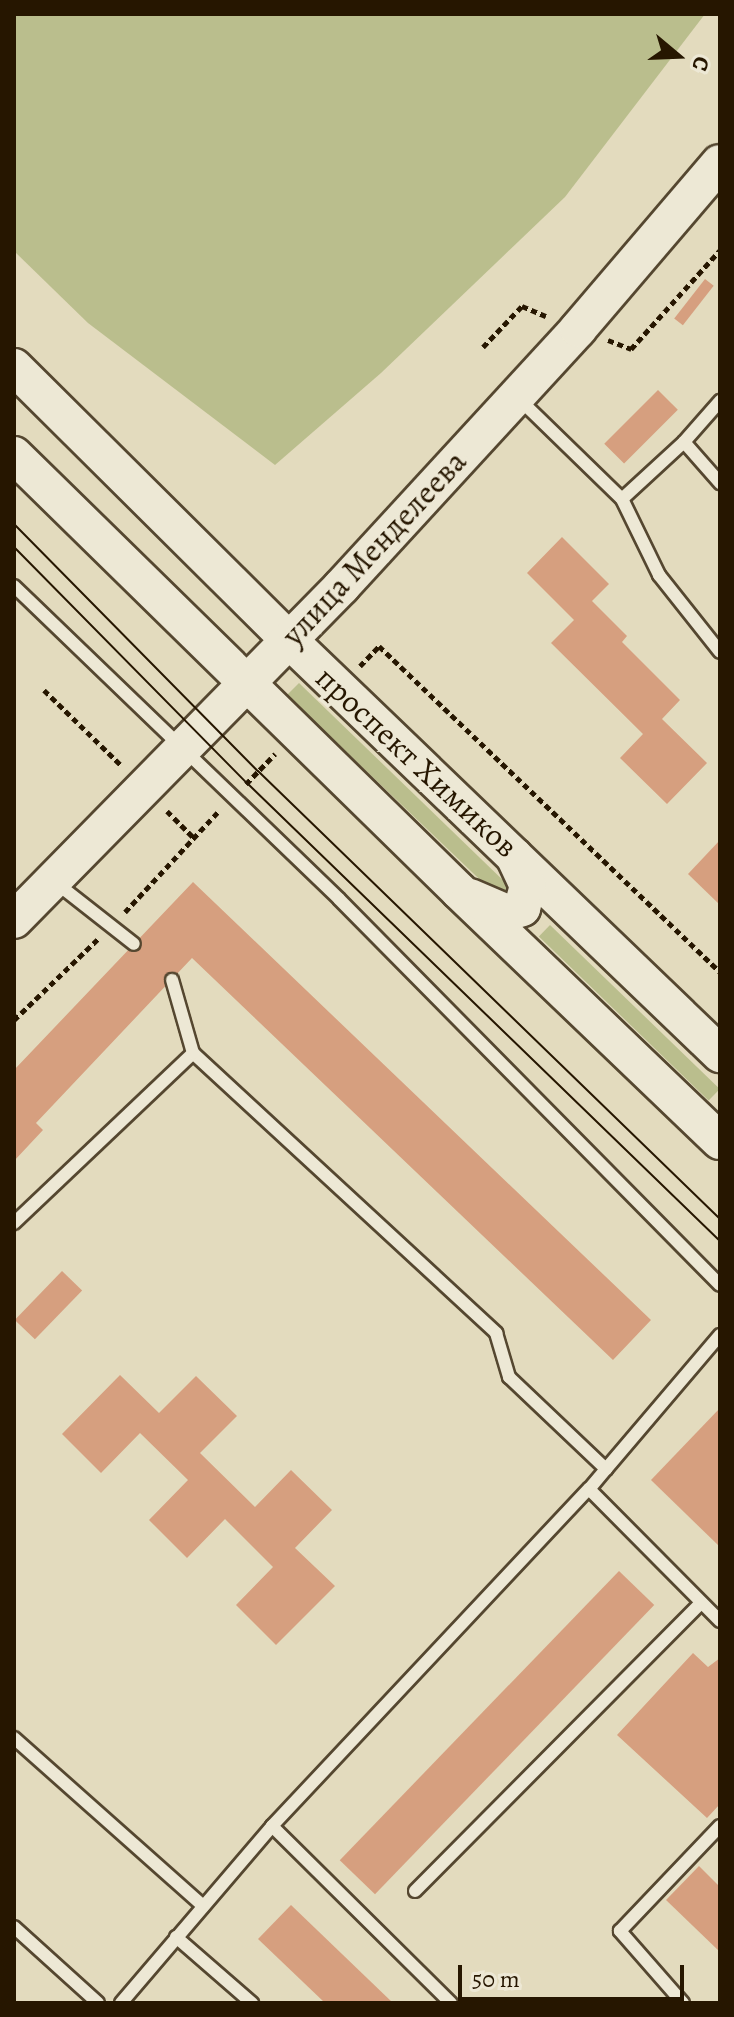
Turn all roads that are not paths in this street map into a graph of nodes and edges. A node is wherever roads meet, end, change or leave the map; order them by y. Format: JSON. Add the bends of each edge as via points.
{"nodes":[{"id":1,"x":720,"y":163,"type":"edge"},
{"id":2,"x":14,"y":367,"type":"edge"},
{"id":3,"x":517,"y":396,"type":"junction"},
{"id":4,"x":720,"y":401,"type":"edge"},
{"id":5,"x":684,"y":442,"type":"junction"},
{"id":6,"x":14,"y":455,"type":"edge"},
{"id":7,"x":720,"y":483,"type":"edge"},
{"id":8,"x":622,"y":499,"type":"junction"},
{"id":9,"x":14,"y":586,"type":"edge"},
{"id":10,"x":289,"y":640,"type":"junction"},
{"id":11,"x":720,"y":652,"type":"edge"},
{"id":12,"x":246,"y":683,"type":"junction"},
{"id":13,"x":181,"y":749,"type":"junction"},
{"id":14,"x":512,"y":851,"type":"junction"},
{"id":15,"x":54,"y":881,"type":"junction"},
{"id":16,"x":459,"y":891,"type":"junction"},
{"id":17,"x":14,"y":920,"type":"edge"},
{"id":18,"x":134,"y":944,"type":"dead end"},
{"id":19,"x":172,"y":980,"type":"dead end"},
{"id":20,"x":193,"y":1053,"type":"junction"},
{"id":21,"x":720,"y":1054,"type":"edge"},
{"id":22,"x":720,"y":1141,"type":"edge"},
{"id":23,"x":14,"y":1223,"type":"edge"},
{"id":24,"x":720,"y":1285,"type":"edge"},
{"id":25,"x":720,"y":1335,"type":"edge"},
{"id":26,"x":606,"y":1469,"type":"junction"},
{"id":27,"x":589,"y":1489,"type":"junction"},
{"id":28,"x":700,"y":1604,"type":"junction"},
{"id":29,"x":720,"y":1621,"type":"edge"},
{"id":30,"x":14,"y":1738,"type":"edge"},
{"id":31,"x":272,"y":1826,"type":"junction"},
{"id":32,"x":720,"y":1826,"type":"edge"},
{"id":33,"x":415,"y":1891,"type":"dead end"},
{"id":34,"x":203,"y":1906,"type":"junction"},
{"id":35,"x":14,"y":1927,"type":"edge"},
{"id":36,"x":176,"y":1937,"type":"junction"},
{"id":37,"x":98,"y":2003,"type":"edge"},
{"id":38,"x":121,"y":2003,"type":"edge"},
{"id":39,"x":252,"y":2003,"type":"edge"},
{"id":40,"x":451,"y":2003,"type":"edge"},
{"id":41,"x":683,"y":2003,"type":"edge"}],
"edges":[{"from":1,"to":3,"type":"main road","name":"улица Менделеева"},
{"from":2,"to":10,"type":"main road","name":"проспект Химиков"},
{"from":3,"to":8,"type":"lane"},
{"from":3,"to":10,"type":"main road","name":"улица Менделеева"},
{"from":4,"to":5,"type":"lane"},
{"from":5,"to":7,"type":"lane"},
{"from":5,"to":8,"type":"lane"},
{"from":6,"to":12,"type":"main road","name":"проспект Химиков"},
{"from":8,"to":11,"type":"lane","via":[[659,575]]},
{"from":9,"to":13,"type":"lane"},
{"from":10,"to":12,"type":"main road","name":"улица Менделеева"},
{"from":10,"to":14,"type":"main road","name":"проспект Химиков"},
{"from":12,"to":13,"type":"main road","name":"улица Менделеева"},
{"from":12,"to":16,"type":"main road","name":"проспект Химиков"},
{"from":13,"to":15,"type":"main road","name":"улица Менделеева"},
{"from":13,"to":24,"type":"lane","via":[[350,911]]},
{"from":14,"to":16,"type":"main road","via":[[529,891],[519,910],[495,910]]},
{"from":14,"to":21,"type":"main road","name":"проспект Химиков"},
{"from":15,"to":17,"type":"main road","name":"улица Менделеева"},
{"from":15,"to":18,"type":"lane"},
{"from":16,"to":22,"type":"main road","name":"проспект Химиков"},
{"from":19,"to":20,"type":"lane"},
{"from":20,"to":23,"type":"lane"},
{"from":20,"to":26,"type":"lane","via":[[496,1333],[509,1377]]},
{"from":25,"to":26,"type":"lane"},
{"from":26,"to":27,"type":"lane"},
{"from":27,"to":28,"type":"lane"},
{"from":27,"to":31,"type":"lane"},
{"from":28,"to":29,"type":"lane"},
{"from":28,"to":33,"type":"lane"},
{"from":30,"to":34,"type":"lane"},
{"from":31,"to":34,"type":"lane"},
{"from":31,"to":40,"type":"lane"},
{"from":32,"to":41,"type":"lane","via":[[620,1931]]},
{"from":34,"to":36,"type":"lane"},
{"from":35,"to":37,"type":"lane"},
{"from":36,"to":38,"type":"lane"},
{"from":36,"to":39,"type":"lane"}]}
